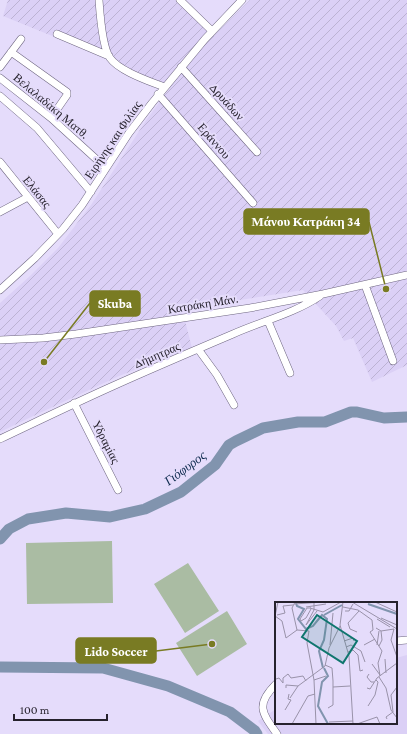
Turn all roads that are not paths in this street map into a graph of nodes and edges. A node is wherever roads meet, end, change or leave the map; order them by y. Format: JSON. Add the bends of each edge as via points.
{"nodes":[{"id":1,"x":99,"y":0,"type":"edge"},
{"id":2,"x":180,"y":0,"type":"edge"},
{"id":3,"x":242,"y":0,"type":"edge"},
{"id":4,"x":212,"y":31,"type":"junction"},
{"id":5,"x":57,"y":34,"type":"dead end"},
{"id":6,"x":21,"y":39,"type":"dead end"},
{"id":7,"x":11,"y":52,"type":"junction"},
{"id":8,"x":109,"y":56,"type":"junction"},
{"id":9,"x":0,"y":67,"type":"edge"},
{"id":10,"x":181,"y":67,"type":"junction"},
{"id":11,"x":0,"y":78,"type":"edge"},
{"id":12,"x":164,"y":87,"type":"junction"},
{"id":13,"x":158,"y":94,"type":"junction"},
{"id":14,"x":0,"y":96,"type":"edge"},
{"id":15,"x":51,"y":118,"type":"junction"},
{"id":16,"x":257,"y":152,"type":"dead end"},
{"id":17,"x":1,"y":166,"type":"edge"},
{"id":18,"x":106,"y":168,"type":"junction"},
{"id":19,"x":91,"y":192,"type":"junction"},
{"id":20,"x":28,"y":197,"type":"junction"},
{"id":21,"x":253,"y":203,"type":"dead end"},
{"id":22,"x":0,"y":212,"type":"edge"},
{"id":23,"x":58,"y":234,"type":"junction"},
{"id":24,"x":407,"y":275,"type":"edge"},
{"id":25,"x":365,"y":285,"type":"junction"},
{"id":26,"x":0,"y":290,"type":"edge"},
{"id":27,"x":323,"y":294,"type":"junction"},
{"id":28,"x":268,"y":321,"type":"junction"},
{"id":29,"x":0,"y":340,"type":"edge"},
{"id":30,"x":198,"y":349,"type":"junction"},
{"id":31,"x":393,"y":361,"type":"dead end"},
{"id":32,"x":290,"y":373,"type":"dead end"},
{"id":33,"x":74,"y":403,"type":"junction"},
{"id":34,"x":234,"y":405,"type":"dead end"},
{"id":35,"x":0,"y":438,"type":"edge"},
{"id":36,"x":118,"y":490,"type":"dead end"},
{"id":37,"x":407,"y":640,"type":"edge"},
{"id":38,"x":397,"y":641,"type":"edge"},
{"id":39,"x":275,"y":685,"type":"edge"},
{"id":40,"x":277,"y":734,"type":"edge"}],
"edges":[{"from":1,"to":8,"type":"street","via":[[105,45]]},
{"from":2,"to":4,"type":"street"},
{"from":3,"to":4,"type":"street","name":"Ειρήνης και Φιλίας"},
{"from":4,"to":10,"type":"street","name":"Ειρήνης και Φιλίας"},
{"from":5,"to":8,"type":"street"},
{"from":6,"to":7,"type":"street","name":"Βελαλαδάκη Ματθ."},
{"from":7,"to":9,"type":"street","name":"Βελαλαδάκη Ματθ."},
{"from":7,"to":15,"type":"street","via":[[67,92]]},
{"from":8,"to":12,"type":"street","via":[[126,70]]},
{"from":10,"to":12,"type":"street","name":"Ειρήνης και Φιλίας"},
{"from":10,"to":16,"type":"street","name":"Δρυάδων"},
{"from":11,"to":15,"type":"street","name":"Βελαλαδάκη Ματθ."},
{"from":12,"to":13,"type":"street","name":"Ειρήνης και Φιλίας"},
{"from":13,"to":18,"type":"street","name":"Ειρήνης και Φιλίας"},
{"from":13,"to":21,"type":"street","name":"Εράννου"},
{"from":14,"to":19,"type":"street","via":[[36,128]]},
{"from":15,"to":18,"type":"street","name":"Βελαλαδάκη Ματθ."},
{"from":17,"to":20,"type":"street","name":"Ελάσας"},
{"from":18,"to":19,"type":"street","name":"Ειρήνης και Φιλίας"},
{"from":19,"to":23,"type":"street","name":"Ειρήνης και Φιλίας"},
{"from":20,"to":22,"type":"street"},
{"from":20,"to":23,"type":"street","name":"Ελάσας"},
{"from":23,"to":26,"type":"street","name":"Ειρήνης και Φιλίας"},
{"from":24,"to":25,"type":"street","name":"Κατράκη Μάν."},
{"from":25,"to":27,"type":"street","name":"Κατράκη Μάν."},
{"from":25,"to":31,"type":"street"},
{"from":27,"to":28,"type":"street","name":"Δήμητρας","via":[[308,304]]},
{"from":27,"to":29,"type":"street","name":"Κατράκη Μάν.","via":[[106,330],[43,338]]},
{"from":28,"to":30,"type":"street","name":"Δήμητρας"},
{"from":28,"to":32,"type":"street"},
{"from":30,"to":33,"type":"street","name":"Δήμητρας"},
{"from":30,"to":34,"type":"street"},
{"from":33,"to":35,"type":"street","name":"Δήμητρας"},
{"from":33,"to":36,"type":"street","name":"Υδραμίας"},
{"from":37,"to":38,"type":"street"},
{"from":39,"to":40,"type":"street","via":[[264,700],[263,709],[264,716]]}]}
